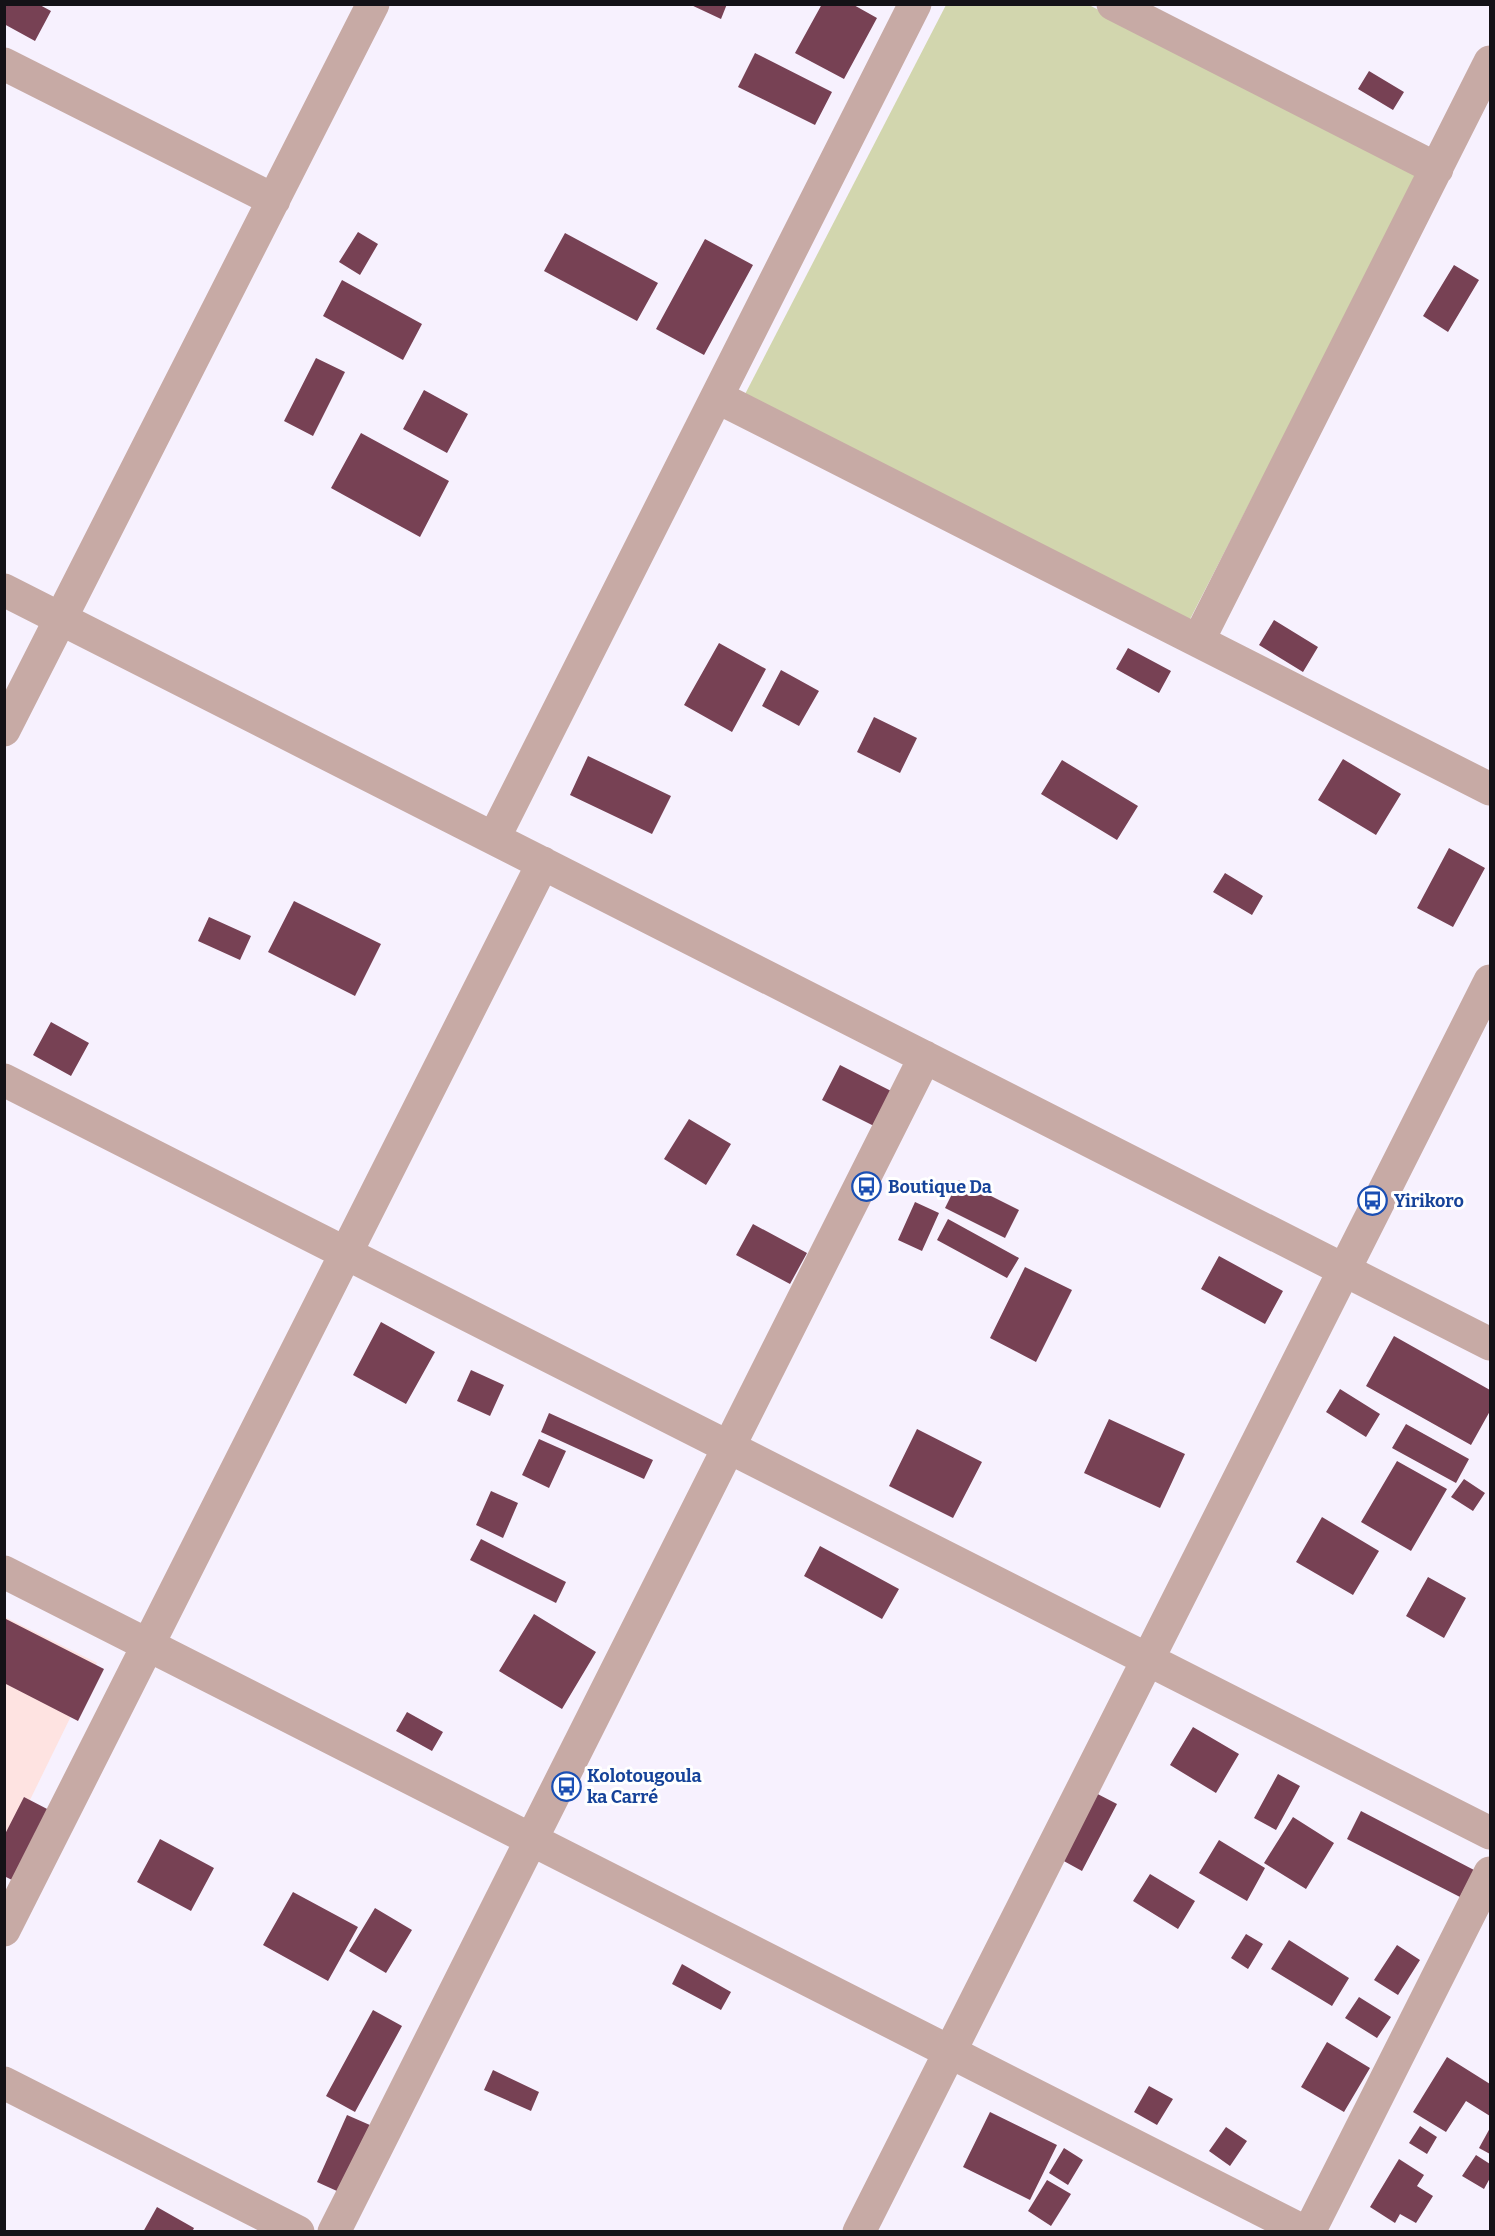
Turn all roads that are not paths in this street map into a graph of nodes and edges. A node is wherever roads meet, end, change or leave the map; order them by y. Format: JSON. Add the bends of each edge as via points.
{"nodes":[{"id":1,"x":373,"y":4,"type":"edge"},
{"id":2,"x":915,"y":4,"type":"edge"},
{"id":3,"x":1113,"y":4,"type":"edge"},
{"id":4,"x":1491,"y":62,"type":"edge"},
{"id":5,"x":4,"y":64,"type":"edge"},
{"id":6,"x":1437,"y":169,"type":"junction"},
{"id":7,"x":274,"y":200,"type":"junction"},
{"id":8,"x":717,"y":397,"type":"junction"},
{"id":9,"x":4,"y":590,"type":"edge"},
{"id":10,"x":61,"y":619,"type":"junction"},
{"id":11,"x":1198,"y":641,"type":"junction"},
{"id":12,"x":4,"y":730,"type":"edge"},
{"id":13,"x":1491,"y":789,"type":"edge"},
{"id":14,"x":494,"y":838,"type":"junction"},
{"id":15,"x":543,"y":863,"type":"junction"},
{"id":16,"x":1491,"y":981,"type":"edge"},
{"id":17,"x":925,"y":1057,"type":"junction"},
{"id":18,"x":4,"y":1080,"type":"edge"},
{"id":19,"x":346,"y":1253,"type":"junction"},
{"id":20,"x":1344,"y":1270,"type":"junction"},
{"id":21,"x":1491,"y":1344,"type":"edge"},
{"id":22,"x":728,"y":1447,"type":"junction"},
{"id":23,"x":4,"y":1572,"type":"edge"},
{"id":24,"x":148,"y":1645,"type":"junction"},
{"id":25,"x":1148,"y":1659,"type":"junction"},
{"id":26,"x":1491,"y":1833,"type":"edge"},
{"id":27,"x":531,"y":1839,"type":"junction"},
{"id":28,"x":1491,"y":1873,"type":"edge"},
{"id":29,"x":4,"y":1930,"type":"edge"},
{"id":30,"x":950,"y":2051,"type":"junction"},
{"id":31,"x":4,"y":2083,"type":"edge"},
{"id":32,"x":298,"y":2232,"type":"edge"},
{"id":33,"x":334,"y":2232,"type":"edge"},
{"id":34,"x":859,"y":2232,"type":"edge"},
{"id":35,"x":1307,"y":2232,"type":"edge"}],
"edges":[{"from":1,"to":7,"type":"street"},
{"from":2,"to":8,"type":"street"},
{"from":3,"to":6,"type":"street"},
{"from":4,"to":6,"type":"street"},
{"from":5,"to":7,"type":"street"},
{"from":6,"to":11,"type":"street"},
{"from":7,"to":10,"type":"street"},
{"from":8,"to":11,"type":"street"},
{"from":8,"to":14,"type":"street"},
{"from":9,"to":10,"type":"street"},
{"from":10,"to":12,"type":"street"},
{"from":10,"to":14,"type":"street"},
{"from":11,"to":13,"type":"street"},
{"from":14,"to":15,"type":"street"},
{"from":15,"to":17,"type":"street"},
{"from":15,"to":19,"type":"street"},
{"from":16,"to":20,"type":"street"},
{"from":17,"to":20,"type":"street"},
{"from":17,"to":22,"type":"street"},
{"from":18,"to":19,"type":"street"},
{"from":19,"to":22,"type":"street"},
{"from":19,"to":24,"type":"street"},
{"from":20,"to":21,"type":"street"},
{"from":20,"to":25,"type":"street"},
{"from":22,"to":25,"type":"street"},
{"from":22,"to":27,"type":"street"},
{"from":23,"to":24,"type":"street"},
{"from":24,"to":27,"type":"street"},
{"from":24,"to":29,"type":"street"},
{"from":25,"to":26,"type":"street"},
{"from":25,"to":30,"type":"street"},
{"from":27,"to":30,"type":"street"},
{"from":27,"to":33,"type":"street"},
{"from":28,"to":35,"type":"street"},
{"from":30,"to":34,"type":"street"},
{"from":30,"to":35,"type":"street"},
{"from":31,"to":32,"type":"street"}]}
